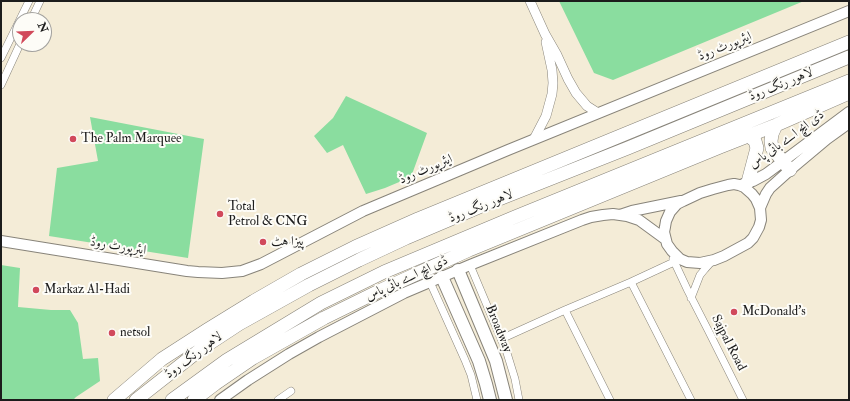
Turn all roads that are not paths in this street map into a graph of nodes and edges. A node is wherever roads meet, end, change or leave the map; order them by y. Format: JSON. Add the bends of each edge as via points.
{"nodes":[{"id":1,"x":29,"y":1,"type":"edge"},
{"id":2,"x":40,"y":1,"type":"edge"},
{"id":3,"x":530,"y":1,"type":"edge"},
{"id":4,"x":849,"y":11,"type":"edge"},
{"id":5,"x":35,"y":12,"type":"edge"},
{"id":6,"x":545,"y":34,"type":"junction"},
{"id":7,"x":849,"y":42,"type":"edge"},
{"id":8,"x":16,"y":52,"type":"edge"},
{"id":9,"x":849,"y":57,"type":"edge"},
{"id":10,"x":1,"y":58,"type":"edge"},
{"id":11,"x":849,"y":81,"type":"edge"},
{"id":12,"x":1,"y":85,"type":"edge"},
{"id":13,"x":849,"y":93,"type":"edge"},
{"id":14,"x":849,"y":112,"type":"edge"},
{"id":15,"x":598,"y":113,"type":"junction"},
{"id":16,"x":849,"y":123,"type":"edge"},
{"id":17,"x":776,"y":125,"type":"junction"},
{"id":18,"x":749,"y":136,"type":"junction"},
{"id":19,"x":534,"y":140,"type":"junction"},
{"id":20,"x":787,"y":166,"type":"junction"},
{"id":21,"x":744,"y":184,"type":"junction"},
{"id":22,"x":683,"y":201,"type":"junction"},
{"id":23,"x":760,"y":208,"type":"junction"},
{"id":24,"x":620,"y":215,"type":"junction"},
{"id":25,"x":665,"y":239,"type":"junction"},
{"id":26,"x":1,"y":241,"type":"edge"},
{"id":27,"x":672,"y":252,"type":"junction"},
{"id":28,"x":714,"y":260,"type":"junction"},
{"id":29,"x":674,"y":262,"type":"junction"},
{"id":30,"x":470,"y":265,"type":"junction"},
{"id":31,"x":458,"y":270,"type":"junction"},
{"id":32,"x":442,"y":276,"type":"junction"},
{"id":33,"x":430,"y":282,"type":"junction"},
{"id":34,"x":631,"y":282,"type":"junction"},
{"id":35,"x":691,"y":298,"type":"junction"},
{"id":36,"x":565,"y":310,"type":"junction"},
{"id":37,"x":501,"y":339,"type":"junction"},
{"id":38,"x":138,"y":379,"type":"junction"},
{"id":39,"x":291,"y":391,"type":"dead end"},
{"id":40,"x":106,"y":400,"type":"edge"},
{"id":41,"x":114,"y":400,"type":"edge"},
{"id":42,"x":136,"y":400,"type":"edge"},
{"id":43,"x":172,"y":400,"type":"edge"},
{"id":44,"x":194,"y":400,"type":"edge"},
{"id":45,"x":220,"y":400,"type":"edge"},
{"id":46,"x":278,"y":400,"type":"edge"},
{"id":47,"x":477,"y":400,"type":"edge"},
{"id":48,"x":490,"y":400,"type":"edge"},
{"id":49,"x":506,"y":400,"type":"edge"},
{"id":50,"x":519,"y":400,"type":"edge"},
{"id":51,"x":610,"y":400,"type":"edge"},
{"id":52,"x":691,"y":400,"type":"edge"},
{"id":53,"x":743,"y":400,"type":"edge"}],
"edges":[{"from":1,"to":10,"type":"street"},
{"from":2,"to":5,"type":"street"},
{"from":3,"to":6,"type":"street"},
{"from":4,"to":15,"type":"main road","name":"ایئرپورٹ روڈ"},
{"from":6,"to":15,"type":"street","via":[[580,99]]},
{"from":6,"to":19,"type":"street","via":[[553,88],[546,116]]},
{"from":7,"to":38,"type":"highway","via":[[355,247],[254,301],[162,359]]},
{"from":8,"to":12,"type":"street"},
{"from":9,"to":42,"type":"highway","name":"لاہور رنگ روڈ","via":[[471,210],[359,260],[239,324],[201,349]]},
{"from":11,"to":43,"type":"highway","name":"لاہور رنگ روڈ","via":[[384,272],[321,303],[227,360]]},
{"from":13,"to":17,"type":"highway"},
{"from":14,"to":20,"type":"main road","name":"ڈی ایچ اے بائی پاس"},
{"from":15,"to":19,"type":"main road","name":"ایئرپورٹ روڈ"},
{"from":16,"to":20,"type":"main road"},
{"from":17,"to":18,"type":"highway"},
{"from":17,"to":20,"type":"highway","via":[[772,134],[772,148]]},
{"from":18,"to":21,"type":"highway","via":[[755,141],[757,148]]},
{"from":18,"to":44,"type":"highway","via":[[468,250],[379,291],[253,358]]},
{"from":19,"to":26,"type":"main road","name":"ایئرپورٹ روڈ","via":[[363,211],[261,264],[236,272],[187,271]]},
{"from":20,"to":21,"type":"main road","name":"ڈی ایچ اے بائی پاس"},
{"from":20,"to":23,"type":"main road","via":[[766,194]]},
{"from":21,"to":22,"type":"main road","via":[[713,189]]},
{"from":21,"to":23,"type":"main road"},
{"from":22,"to":24,"type":"main road"},
{"from":22,"to":25,"type":"main road","via":[[673,208],[668,216]]},
{"from":23,"to":28,"type":"main road","via":[[761,220],[753,238]]},
{"from":24,"to":25,"type":"main road","via":[[639,220]]},
{"from":24,"to":30,"type":"main road","name":"ڈی ایچ اے بائی پاس","via":[[587,218]]},
{"from":25,"to":27,"type":"main road"},
{"from":27,"to":28,"type":"main road","via":[[687,262]]},
{"from":27,"to":29,"type":"street","name":"Sajpal Road"},
{"from":28,"to":35,"type":"street","via":[[700,275]]},
{"from":29,"to":34,"type":"street"},
{"from":29,"to":35,"type":"street","name":"Sajpal Road"},
{"from":30,"to":31,"type":"main road","name":"ڈی ایچ اے بائی پاس"},
{"from":30,"to":37,"type":"street"},
{"from":31,"to":32,"type":"main road","name":"ڈی ایچ اے بائی پاس"},
{"from":31,"to":49,"type":"main road","name":"Broadway","via":[[496,361]]},
{"from":32,"to":33,"type":"main road","name":"ڈی ایچ اے بائی پاس"},
{"from":32,"to":48,"type":"main road","via":[[478,361]]},
{"from":33,"to":45,"type":"main road","name":"ڈی ایچ اے بائی پاس","via":[[319,337]]},
{"from":33,"to":47,"type":"street","via":[[469,370]]},
{"from":34,"to":36,"type":"street"},
{"from":34,"to":52,"type":"street"},
{"from":35,"to":53,"type":"street","name":"Sajpal Road"},
{"from":36,"to":37,"type":"street"},
{"from":36,"to":51,"type":"street"},
{"from":37,"to":50,"type":"street","via":[[515,379]]},
{"from":38,"to":40,"type":"highway"},
{"from":38,"to":41,"type":"highway"},
{"from":39,"to":46,"type":"street"}]}
